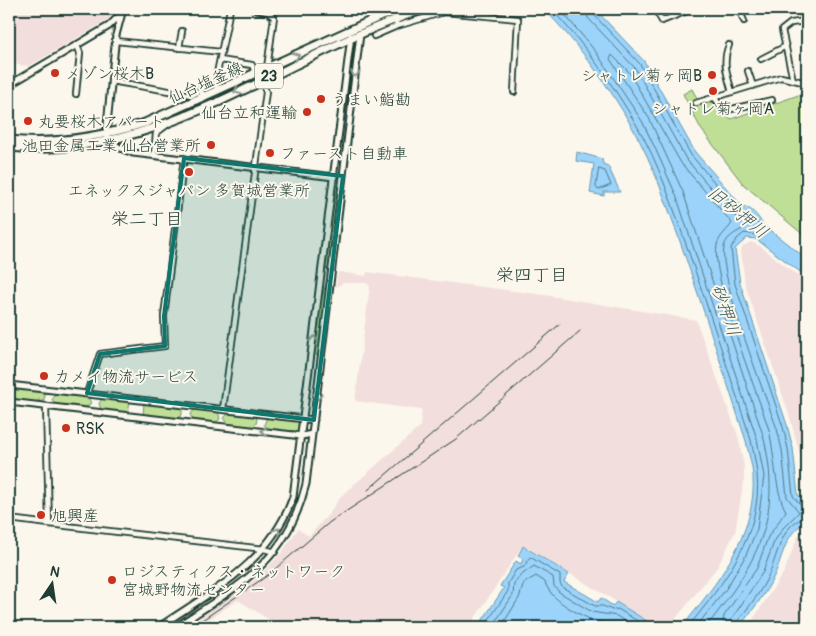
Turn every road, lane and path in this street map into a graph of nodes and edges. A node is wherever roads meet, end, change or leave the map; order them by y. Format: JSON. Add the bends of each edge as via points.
{"nodes":[{"id":1,"x":230,"y":9,"type":"edge"},
{"id":2,"x":253,"y":9,"type":"edge"},
{"id":3,"x":403,"y":9,"type":"edge"},
{"id":4,"x":426,"y":9,"type":"edge"},
{"id":5,"x":461,"y":9,"type":"edge"},
{"id":6,"x":655,"y":9,"type":"edge"},
{"id":7,"x":686,"y":9,"type":"edge"},
{"id":8,"x":739,"y":9,"type":"edge"},
{"id":9,"x":800,"y":9,"type":"edge"},
{"id":10,"x":122,"y":11,"type":"edge"},
{"id":11,"x":444,"y":12,"type":"junction"},
{"id":12,"x":744,"y":21,"type":"dead end"},
{"id":13,"x":807,"y":22,"type":"edge"},
{"id":14,"x":396,"y":23,"type":"junction"},
{"id":15,"x":109,"y":26,"type":"junction"},
{"id":16,"x":361,"y":26,"type":"junction"},
{"id":17,"x":182,"y":30,"type":"dead end"},
{"id":18,"x":352,"y":31,"type":"junction"},
{"id":19,"x":116,"y":35,"type":"junction"},
{"id":20,"x":360,"y":35,"type":"junction"},
{"id":21,"x":374,"y":36,"type":"dead end"},
{"id":22,"x":351,"y":40,"type":"junction"},
{"id":23,"x":116,"y":41,"type":"junction"},
{"id":24,"x":77,"y":45,"type":"junction"},
{"id":25,"x":728,"y":45,"type":"dead end"},
{"id":26,"x":786,"y":46,"type":"junction"},
{"id":27,"x":179,"y":48,"type":"junction"},
{"id":28,"x":222,"y":52,"type":"junction"},
{"id":29,"x":761,"y":58,"type":"dead end"},
{"id":30,"x":220,"y":60,"type":"junction"},
{"id":31,"x":267,"y":69,"type":"junction"},
{"id":32,"x":748,"y":71,"type":"dead end"},
{"id":33,"x":256,"y":74,"type":"junction"},
{"id":34,"x":261,"y":80,"type":"junction"},
{"id":35,"x":794,"y":80,"type":"junction"},
{"id":36,"x":111,"y":81,"type":"junction"},
{"id":37,"x":807,"y":83,"type":"edge"},
{"id":38,"x":9,"y":85,"type":"edge"},
{"id":39,"x":752,"y":86,"type":"junction"},
{"id":40,"x":218,"y":92,"type":"junction"},
{"id":41,"x":514,"y":92,"type":"dead end"},
{"id":42,"x":732,"y":92,"type":"junction"},
{"id":43,"x":76,"y":94,"type":"dead end"},
{"id":44,"x":714,"y":97,"type":"junction"},
{"id":45,"x":204,"y":98,"type":"junction"},
{"id":46,"x":772,"y":100,"type":"dead end"},
{"id":47,"x":696,"y":103,"type":"dead end"},
{"id":48,"x":341,"y":116,"type":"junction"},
{"id":49,"x":350,"y":118,"type":"junction"},
{"id":50,"x":173,"y":122,"type":"junction"},
{"id":51,"x":106,"y":135,"type":"junction"},
{"id":52,"x":9,"y":140,"type":"edge"},
{"id":53,"x":112,"y":141,"type":"junction"},
{"id":54,"x":9,"y":147,"type":"edge"},
{"id":55,"x":154,"y":155,"type":"junction"},
{"id":56,"x":184,"y":158,"type":"junction"},
{"id":57,"x":256,"y":166,"type":"junction"},
{"id":58,"x":334,"y":176,"type":"junction"},
{"id":59,"x":343,"y":176,"type":"junction"},
{"id":60,"x":9,"y":384,"type":"edge"},
{"id":61,"x":87,"y":393,"type":"junction"},
{"id":62,"x":9,"y":402,"type":"edge"},
{"id":63,"x":46,"y":406,"type":"junction"},
{"id":64,"x":223,"y":409,"type":"junction"},
{"id":65,"x":304,"y":419,"type":"junction"},
{"id":66,"x":314,"y":420,"type":"junction"},
{"id":67,"x":312,"y":434,"type":"junction"},
{"id":68,"x":302,"y":436,"type":"junction"},
{"id":69,"x":9,"y":520,"type":"edge"},
{"id":70,"x":49,"y":524,"type":"junction"},
{"id":71,"x":264,"y":549,"type":"junction"},
{"id":72,"x":275,"y":552,"type":"junction"},
{"id":73,"x":159,"y":627,"type":"edge"},
{"id":74,"x":176,"y":627,"type":"edge"}],
"edges":[{"from":1,"to":28,"type":"street"},
{"from":2,"to":31,"type":"street","via":[[268,12],[274,18]]},
{"from":3,"to":16,"type":"main road","name":"仙台塩釜線","number":"23"},
{"from":4,"to":14,"type":"main road","name":"仙台塩釜線","number":"23"},
{"from":5,"to":11,"type":"street"},
{"from":6,"to":7,"type":"street","via":[[662,21],[687,12]]},
{"from":8,"to":12,"type":"street"},
{"from":9,"to":13,"type":"street"},
{"from":10,"to":15,"type":"street"},
{"from":10,"to":19,"type":"street"},
{"from":11,"to":14,"type":"street"},
{"from":11,"to":41,"type":"street","via":[[518,19]]},
{"from":13,"to":26,"type":"street","via":[[791,24],[782,30]]},
{"from":14,"to":20,"type":"main road","name":"仙台塩釜線","number":"23"},
{"from":14,"to":21,"type":"street"},
{"from":15,"to":19,"type":"street"},
{"from":15,"to":24,"type":"street"},
{"from":16,"to":18,"type":"main road","name":"仙台塩釜線","number":"23"},
{"from":16,"to":20,"type":"street"},
{"from":17,"to":27,"type":"street"},
{"from":18,"to":22,"type":"street"},
{"from":31,"to":18,"type":"main road","name":"仙台塩釜線","number":"23","one_way":true},
{"from":19,"to":23,"type":"street"},
{"from":20,"to":22,"type":"main road","name":"仙台塩釜線","number":"23"},
{"from":20,"to":49,"type":"street","one_way":true},
{"from":22,"to":34,"type":"main road","name":"仙台塩釜線","number":"23"},
{"from":22,"to":48,"type":"street"},
{"from":23,"to":27,"type":"street"},
{"from":23,"to":36,"type":"street"},
{"from":24,"to":38,"type":"street"},
{"from":24,"to":43,"type":"street","via":[[80,53]]},
{"from":25,"to":42,"type":"street","via":[[725,66]]},
{"from":26,"to":29,"type":"street"},
{"from":26,"to":35,"type":"street"},
{"from":27,"to":28,"type":"street"},
{"from":28,"to":30,"type":"street"},
{"from":30,"to":33,"type":"street","via":[[252,65]]},
{"from":30,"to":40,"type":"street","via":[[215,83]]},
{"from":31,"to":33,"type":"main road","name":"仙台塩釜線","number":"23"},
{"from":32,"to":39,"type":"street"},
{"from":33,"to":40,"type":"main road","name":"仙台塩釜線","number":"23"},
{"from":34,"to":50,"type":"main road","name":"仙台塩釜線","number":"23","one_way":true},
{"from":34,"to":57,"type":"street","via":[[266,92]]},
{"from":35,"to":37,"type":"street"},
{"from":35,"to":39,"type":"street","via":[[781,77]]},
{"from":36,"to":45,"type":"street","via":[[192,95],[201,90]]},
{"from":36,"to":51,"type":"street"},
{"from":39,"to":42,"type":"street"},
{"from":40,"to":45,"type":"main road","name":"仙台塩釜線","number":"23"},
{"from":42,"to":44,"type":"street"},
{"from":44,"to":46,"type":"street","via":[[727,110]]},
{"from":44,"to":47,"type":"street"},
{"from":45,"to":51,"type":"main road","name":"仙台塩釜線","number":"23","via":[[145,123]]},
{"from":48,"to":49,"type":"street"},
{"from":48,"to":58,"type":"street"},
{"from":49,"to":59,"type":"street"},
{"from":50,"to":53,"type":"main road","name":"仙台塩釜線","number":"23"},
{"from":50,"to":55,"type":"street","via":[[156,133]]},
{"from":51,"to":52,"type":"main road","name":"仙台塩釜線","number":"23","via":[[60,141]]},
{"from":51,"to":53,"type":"street"},
{"from":53,"to":54,"type":"main road","name":"仙台塩釜線","number":"23","via":[[68,147]]},
{"from":53,"to":55,"type":"street","via":[[126,150]]},
{"from":55,"to":56,"type":"street"},
{"from":56,"to":57,"type":"street"},
{"from":56,"to":61,"type":"street","via":[[164,316],[165,346],[100,354]]},
{"from":57,"to":58,"type":"street"},
{"from":57,"to":64,"type":"street"},
{"from":58,"to":59,"type":"street"},
{"from":65,"to":58,"type":"street","one_way":true},
{"from":59,"to":66,"type":"street","one_way":true},
{"from":60,"to":61,"type":"street"},
{"from":61,"to":64,"type":"street","one_way":true},
{"from":62,"to":63,"type":"street"},
{"from":68,"to":63,"type":"street","one_way":true},
{"from":63,"to":70,"type":"street"},
{"from":64,"to":65,"type":"street"},
{"from":65,"to":66,"type":"street"},
{"from":65,"to":68,"type":"street"},
{"from":66,"to":67,"type":"street"},
{"from":67,"to":68,"type":"street"},
{"from":67,"to":72,"type":"street","via":[[300,508]]},
{"from":71,"to":68,"type":"street","one_way":true,"via":[[279,530],[293,498]]},
{"from":69,"to":70,"type":"street"},
{"from":70,"to":71,"type":"street"},
{"from":71,"to":72,"type":"street"},
{"from":71,"to":73,"type":"street","via":[[244,570]]},
{"from":72,"to":74,"type":"street","via":[[259,570]]}]}
